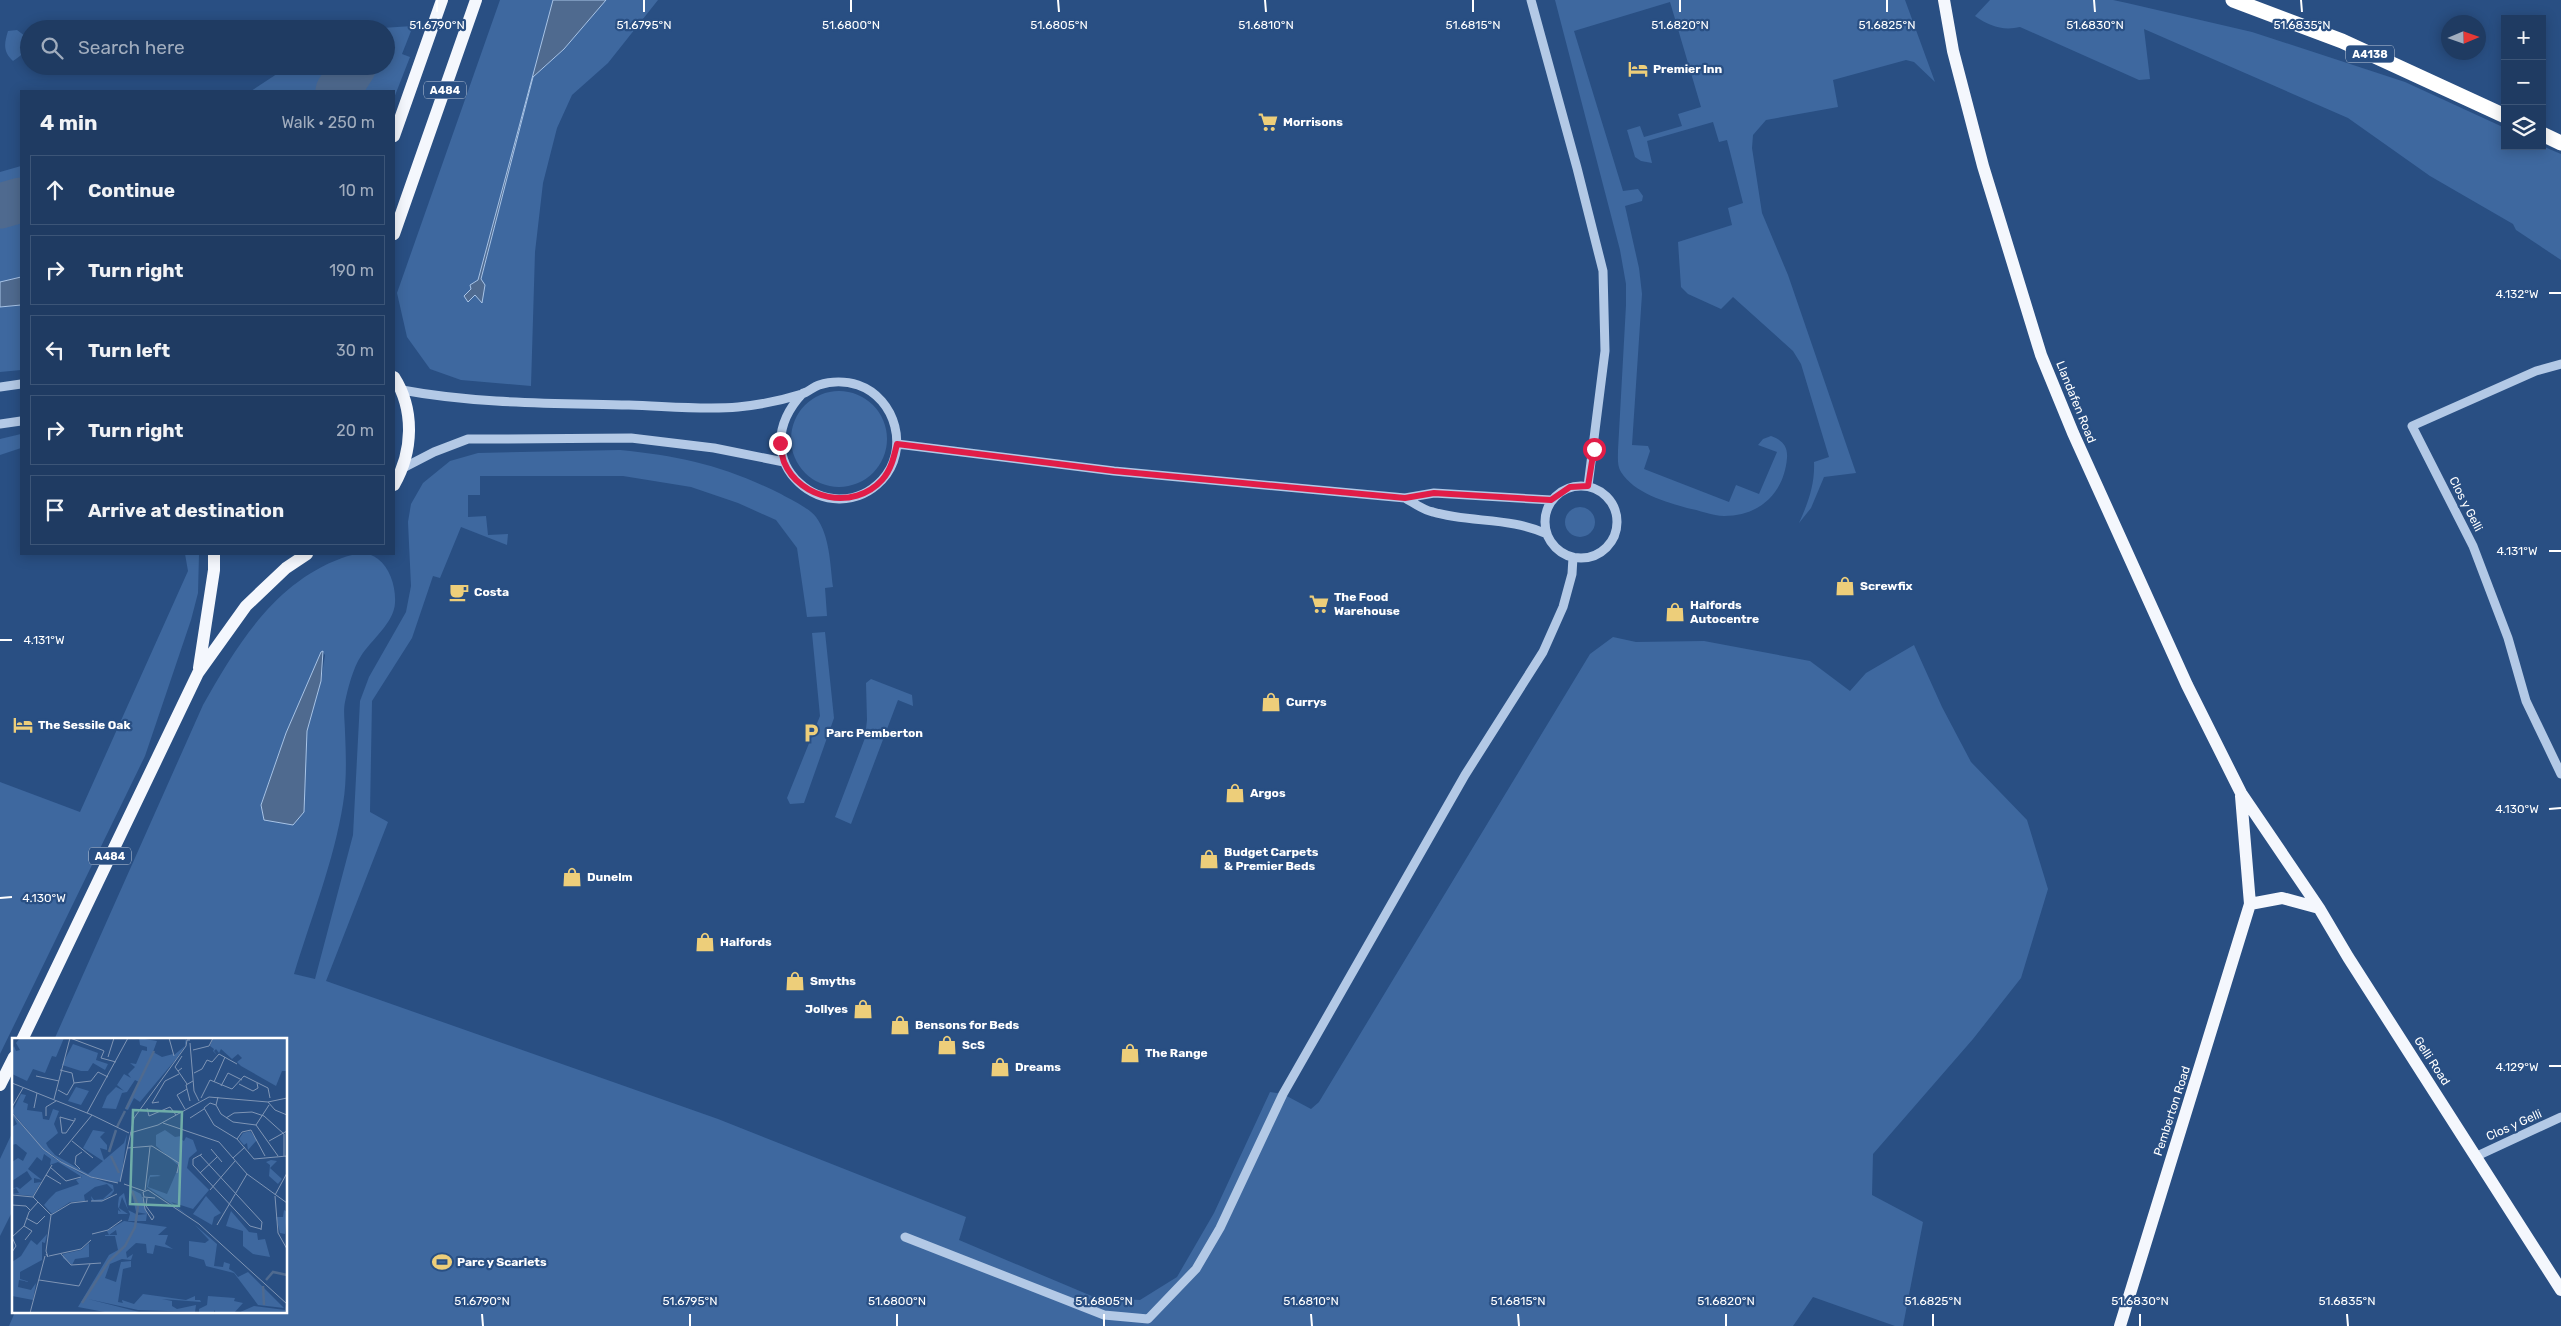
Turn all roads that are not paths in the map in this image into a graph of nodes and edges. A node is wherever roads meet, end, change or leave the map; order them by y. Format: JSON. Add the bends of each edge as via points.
{"nodes":[{"id":1,"x":442,"y":0,"type":"edge"},
{"id":2,"x":476,"y":0,"type":"edge"},
{"id":3,"x":1531,"y":0,"type":"edge"},
{"id":4,"x":1537,"y":0,"type":"edge"},
{"id":5,"x":1944,"y":0,"type":"edge"},
{"id":6,"x":2233,"y":0,"type":"edge"},
{"id":7,"x":1535,"y":11,"type":"junction"},
{"id":8,"x":2501,"y":114,"type":"edge"},
{"id":9,"x":395,"y":133,"type":"edge"},
{"id":10,"x":2546,"y":136,"type":"edge"},
{"id":11,"x":2561,"y":143,"type":"edge"},
{"id":12,"x":395,"y":231,"type":"edge"},
{"id":13,"x":2561,"y":364,"type":"edge"},
{"id":14,"x":395,"y":379,"type":"edge"},
{"id":15,"x":20,"y":384,"type":"edge"},
{"id":16,"x":0,"y":387,"type":"edge"},
{"id":17,"x":402,"y":390,"type":"junction"},
{"id":18,"x":803,"y":393,"type":"junction"},
{"id":19,"x":20,"y":421,"type":"edge"},
{"id":20,"x":0,"y":424,"type":"edge"},
{"id":21,"x":897,"y":444,"type":"junction"},
{"id":22,"x":784,"y":462,"type":"junction"},
{"id":23,"x":405,"y":467,"type":"junction"},
{"id":24,"x":395,"y":483,"type":"edge"},
{"id":25,"x":1588,"y":486,"type":"junction"},
{"id":26,"x":1405,"y":498,"type":"junction"},
{"id":27,"x":1551,"y":500,"type":"junction"},
{"id":28,"x":1547,"y":534,"type":"junction"},
{"id":29,"x":214,"y":555,"type":"edge"},
{"id":30,"x":305,"y":555,"type":"edge"},
{"id":31,"x":1573,"y":557,"type":"junction"},
{"id":32,"x":198,"y":673,"type":"junction"},
{"id":33,"x":2561,"y":774,"type":"edge"},
{"id":34,"x":2241,"y":793,"type":"junction"},
{"id":35,"x":2250,"y":904,"type":"junction"},
{"id":36,"x":2319,"y":908,"type":"junction"},
{"id":37,"x":23,"y":1038,"type":"edge"},
{"id":38,"x":12,"y":1061,"type":"edge"},
{"id":39,"x":0,"y":1085,"type":"edge"},
{"id":40,"x":2561,"y":1117,"type":"edge"},
{"id":41,"x":2477,"y":1156,"type":"junction"},
{"id":42,"x":905,"y":1236,"type":"dead end"},
{"id":43,"x":2561,"y":1290,"type":"edge"},
{"id":44,"x":2120,"y":1326,"type":"edge"}],
"edges":[{"from":1,"to":9,"type":"main road","number":"A484"},
{"from":2,"to":12,"type":"main road","number":"A484"},
{"from":3,"to":7,"type":"street"},
{"from":4,"to":7,"type":"street"},
{"from":5,"to":34,"type":"main road","name":"Llandafen Road","via":[[1953,52],[1984,166],[2042,355],[2121,543]]},
{"from":6,"to":8,"type":"highway","number":"A4138","via":[[2342,41]]},
{"from":7,"to":25,"type":"street","via":[[1603,271],[1605,351]]},
{"from":10,"to":11,"type":"highway"},
{"from":13,"to":33,"type":"street","name":"Clos y Gelli","via":[[2536,371],[2412,426],[2473,546],[2508,638],[2526,701]]},
{"from":14,"to":17,"type":"main road"},
{"from":15,"to":16,"type":"street"},
{"from":17,"to":18,"type":"street","via":[[495,402],[738,407]]},
{"from":17,"to":23,"type":"main road","via":[[410,424]]},
{"from":18,"to":21,"type":"street","via":[[820,384],[858,385],[874,394],[888,408],[895,425]]},
{"from":18,"to":22,"type":"street","via":[[790,407],[782,424],[780,443]]},
{"from":19,"to":20,"type":"street"},
{"from":21,"to":22,"type":"street","via":[[892,463],[882,480],[866,492],[848,498],[828,498],[810,491],[795,479]]},
{"from":21,"to":26,"type":"street","via":[[1114,471]]},
{"from":22,"to":23,"type":"street","via":[[714,448],[631,438],[468,439]]},
{"from":23,"to":24,"type":"main road"},
{"from":25,"to":27,"type":"street","via":[[1570,487]]},
{"from":25,"to":31,"type":"street","via":[[1604,493],[1612,502],[1617,525],[1607,547],[1585,558]]},
{"from":26,"to":27,"type":"street","via":[[1434,493]]},
{"from":26,"to":28,"type":"street","via":[[1432,512],[1503,521]]},
{"from":27,"to":28,"type":"street","via":[[1544,523]]},
{"from":28,"to":31,"type":"street","via":[[1552,545]]},
{"from":29,"to":32,"type":"main road","number":"A484"},
{"from":30,"to":32,"type":"main road","number":"A484","via":[[246,606]]},
{"from":31,"to":42,"type":"street","via":[[1572,574],[1562,607],[1543,652],[1465,775],[1283,1094],[1220,1228],[1196,1269],[1172,1296],[1148,1319],[1104,1315]]},
{"from":32,"to":37,"type":"main road","number":"A484"},
{"from":34,"to":35,"type":"main road"},
{"from":34,"to":36,"type":"main road","name":"Gelli Road"},
{"from":35,"to":36,"type":"main road","via":[[2282,898]]},
{"from":35,"to":44,"type":"main road","name":"Pemberton Road"},
{"from":36,"to":41,"type":"main road","name":"Gelli Road"},
{"from":38,"to":39,"type":"main road"},
{"from":40,"to":41,"type":"street","name":"Clos y Gelli"},
{"from":41,"to":43,"type":"main road","name":"Gelli Road"}]}
